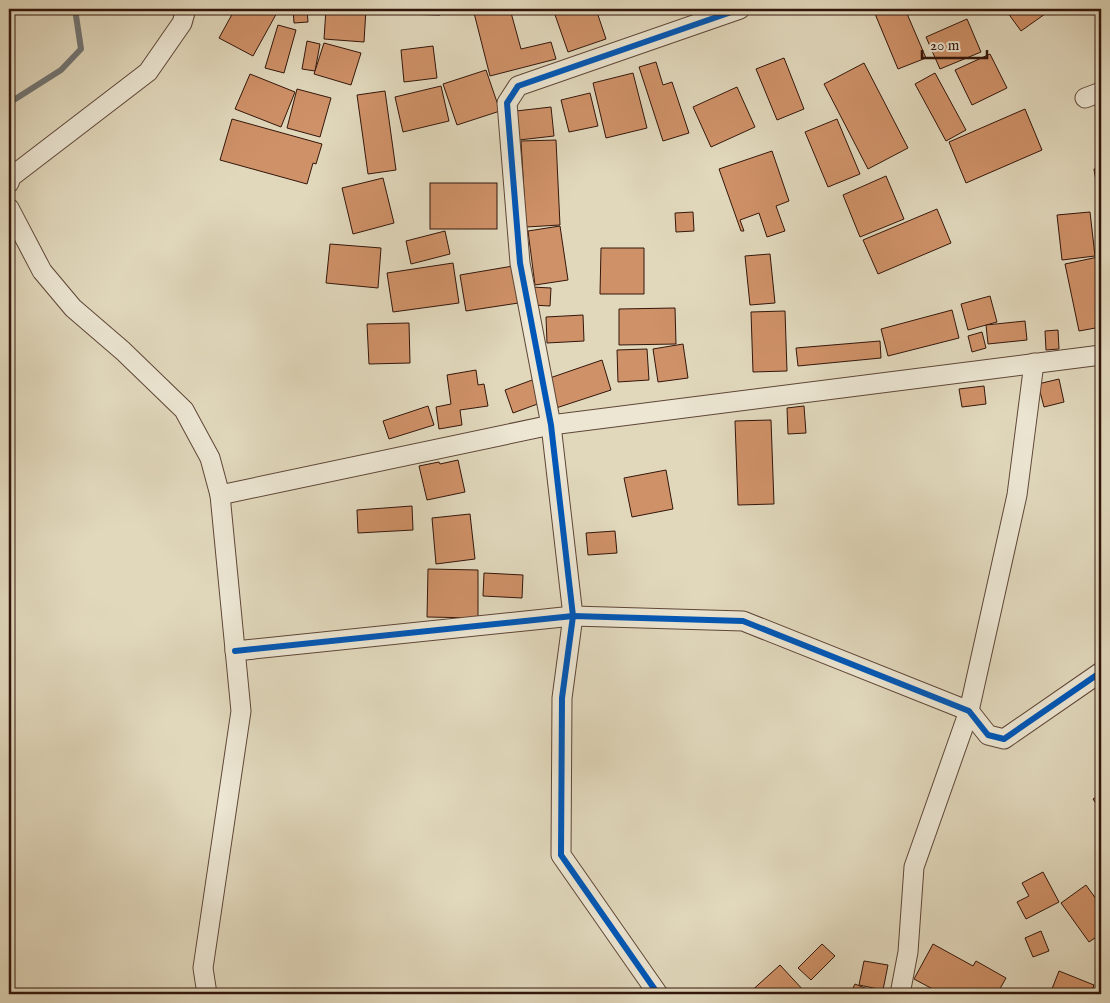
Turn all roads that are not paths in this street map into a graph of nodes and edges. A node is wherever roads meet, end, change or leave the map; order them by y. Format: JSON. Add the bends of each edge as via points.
{"nodes":[{"id":1,"x":186,"y":9,"type":"edge"},
{"id":2,"x":740,"y":9,"type":"edge"},
{"id":3,"x":9,"y":183,"type":"edge"},
{"id":4,"x":9,"y":208,"type":"edge"},
{"id":5,"x":1101,"y":355,"type":"edge"},
{"id":6,"x":1034,"y":363,"type":"junction"},
{"id":7,"x":550,"y":425,"type":"junction"},
{"id":8,"x":220,"y":495,"type":"junction"},
{"id":9,"x":573,"y":616,"type":"junction"},
{"id":10,"x":235,"y":651,"type":"junction"},
{"id":11,"x":1101,"y":672,"type":"edge"},
{"id":12,"x":969,"y":711,"type":"junction"},
{"id":13,"x":207,"y":994,"type":"edge"},
{"id":14,"x":658,"y":994,"type":"edge"},
{"id":15,"x":900,"y":994,"type":"edge"}],
"edges":[{"from":1,"to":3,"type":"street","via":[[182,23],[148,72],[11,177]]},
{"from":2,"to":7,"type":"street","via":[[518,86],[507,103],[520,263]]},
{"from":4,"to":8,"type":"street","via":[[42,271],[73,308],[184,410],[210,458]]},
{"from":5,"to":6,"type":"street"},
{"from":6,"to":7,"type":"street"},
{"from":6,"to":12,"type":"street","via":[[1017,495]]},
{"from":7,"to":8,"type":"street"},
{"from":7,"to":9,"type":"street"},
{"from":8,"to":10,"type":"street"},
{"from":9,"to":10,"type":"street"},
{"from":9,"to":12,"type":"street","via":[[743,621]]},
{"from":9,"to":14,"type":"street","via":[[562,698],[561,855]]},
{"from":10,"to":13,"type":"street","via":[[241,710],[204,959]]},
{"from":11,"to":12,"type":"street","via":[[1004,739],[988,735]]},
{"from":12,"to":15,"type":"street","via":[[914,867],[908,952]]}]}
